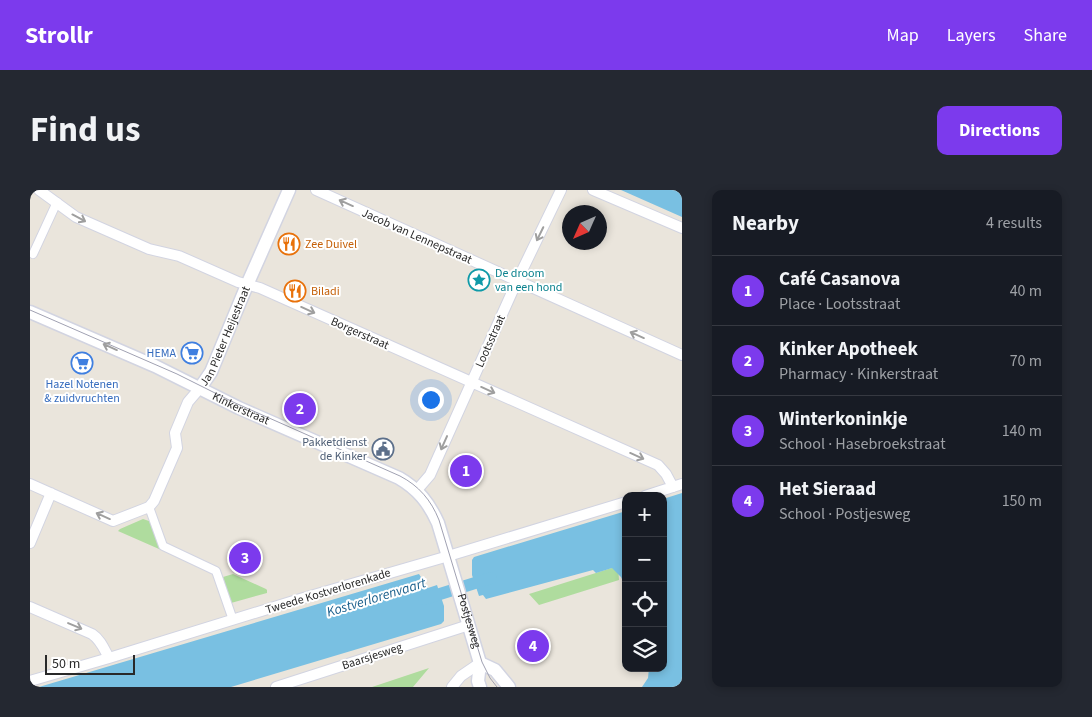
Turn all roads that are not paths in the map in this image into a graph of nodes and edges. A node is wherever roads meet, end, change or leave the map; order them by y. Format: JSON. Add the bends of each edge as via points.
{"nodes":[{"id":1,"x":39,"y":190,"type":"edge"},
{"id":2,"x":289,"y":190,"type":"edge"},
{"id":3,"x":316,"y":190,"type":"edge"},
{"id":4,"x":561,"y":190,"type":"edge"},
{"id":5,"x":593,"y":190,"type":"edge"},
{"id":6,"x":57,"y":202,"type":"junction"},
{"id":7,"x":682,"y":228,"type":"edge"},
{"id":8,"x":33,"y":254,"type":"dead end"},
{"id":9,"x":517,"y":281,"type":"junction"},
{"id":10,"x":247,"y":285,"type":"junction"},
{"id":11,"x":30,"y":312,"type":"edge"},
{"id":12,"x":682,"y":355,"type":"edge"},
{"id":13,"x":471,"y":383,"type":"junction"},
{"id":14,"x":200,"y":388,"type":"junction"},
{"id":15,"x":30,"y":484,"type":"edge"},
{"id":16,"x":677,"y":486,"type":"edge"},
{"id":17,"x":417,"y":490,"type":"junction"},
{"id":18,"x":658,"y":492,"type":"edge"},
{"id":19,"x":51,"y":493,"type":"junction"},
{"id":20,"x":622,"y":503,"type":"edge"},
{"id":21,"x":148,"y":507,"type":"junction"},
{"id":22,"x":30,"y":543,"type":"edge"},
{"id":23,"x":448,"y":556,"type":"junction"},
{"id":24,"x":455,"y":580,"type":"joint"},
{"id":25,"x":30,"y":607,"type":"edge"},
{"id":26,"x":233,"y":620,"type":"junction"},
{"id":27,"x":469,"y":625,"type":"junction"},
{"id":28,"x":109,"y":658,"type":"junction"},
{"id":29,"x":480,"y":663,"type":"junction"},
{"id":30,"x":30,"y":681,"type":"edge"},
{"id":31,"x":276,"y":687,"type":"edge"},
{"id":32,"x":452,"y":687,"type":"edge"},
{"id":33,"x":480,"y":687,"type":"edge"},
{"id":34,"x":508,"y":687,"type":"edge"}],
"edges":[{"from":1,"to":6,"type":"street","name":"Borgerstraat"},
{"from":2,"to":10,"type":"street","name":"Jan Pieter Heijestraat"},
{"from":9,"to":3,"type":"street","name":"Jacob van Lennepstraat","one_way":true},
{"from":4,"to":9,"type":"street","name":"Lootsstraat","one_way":true},
{"from":5,"to":7,"type":"street"},
{"from":6,"to":8,"type":"street"},
{"from":6,"to":10,"type":"street","name":"Borgerstraat","one_way":true,"via":[[76,217],[149,249],[179,256]]},
{"from":12,"to":9,"type":"street","name":"Jacob van Lennepstraat","one_way":true},
{"from":9,"to":13,"type":"street","name":"Lootsstraat"},
{"from":10,"to":13,"type":"street","name":"Borgerstraat","one_way":true},
{"from":10,"to":14,"type":"street","name":"Jan Pieter Heijestraat","via":[[211,372]]},
{"from":14,"to":11,"type":"street","name":"Kinkerstraat","one_way":true},
{"from":13,"to":16,"type":"street","name":"Borgerstraat","one_way":true,"via":[[658,465]]},
{"from":13,"to":17,"type":"street","name":"Lootsstraat","one_way":true,"via":[[430,475]]},
{"from":14,"to":17,"type":"street","name":"Kinkerstraat","via":[[399,478]]},
{"from":14,"to":21,"type":"street","name":"Jan Pieter Heijestraat","via":[[188,402],[175,433],[177,448],[154,501]]},
{"from":15,"to":19,"type":"street"},
{"from":16,"to":18,"type":"street"},
{"from":17,"to":23,"type":"street","name":"Kinkerstraat","via":[[438,523]]},
{"from":21,"to":19,"type":"street","one_way":true,"via":[[113,520]]},
{"from":19,"to":22,"type":"street"},
{"from":20,"to":23,"type":"street","name":"Tweede Kostverlorenkade"},
{"from":21,"to":26,"type":"street","via":[[163,546],[216,571]]},
{"from":23,"to":24,"type":"street","name":"Kinkerstraat"},
{"from":23,"to":26,"type":"street","name":"Tweede Kostverlorenkade"},
{"from":24,"to":27,"type":"street","name":"Postjesweg"},
{"from":25,"to":28,"type":"street","one_way":true,"via":[[98,637]]},
{"from":26,"to":28,"type":"street","name":"Tweede Kostverlorenkade"},
{"from":27,"to":29,"type":"street","name":"Postjesweg"},
{"from":27,"to":31,"type":"street","name":"Baarsjesweg"},
{"from":28,"to":30,"type":"street","name":"Tweede Kostverlorenkade"},
{"from":29,"to":32,"type":"street"},
{"from":29,"to":33,"type":"street","name":"Postjesweg"},
{"from":29,"to":34,"type":"street","name":"Postjesweg","via":[[495,670]]}]}
